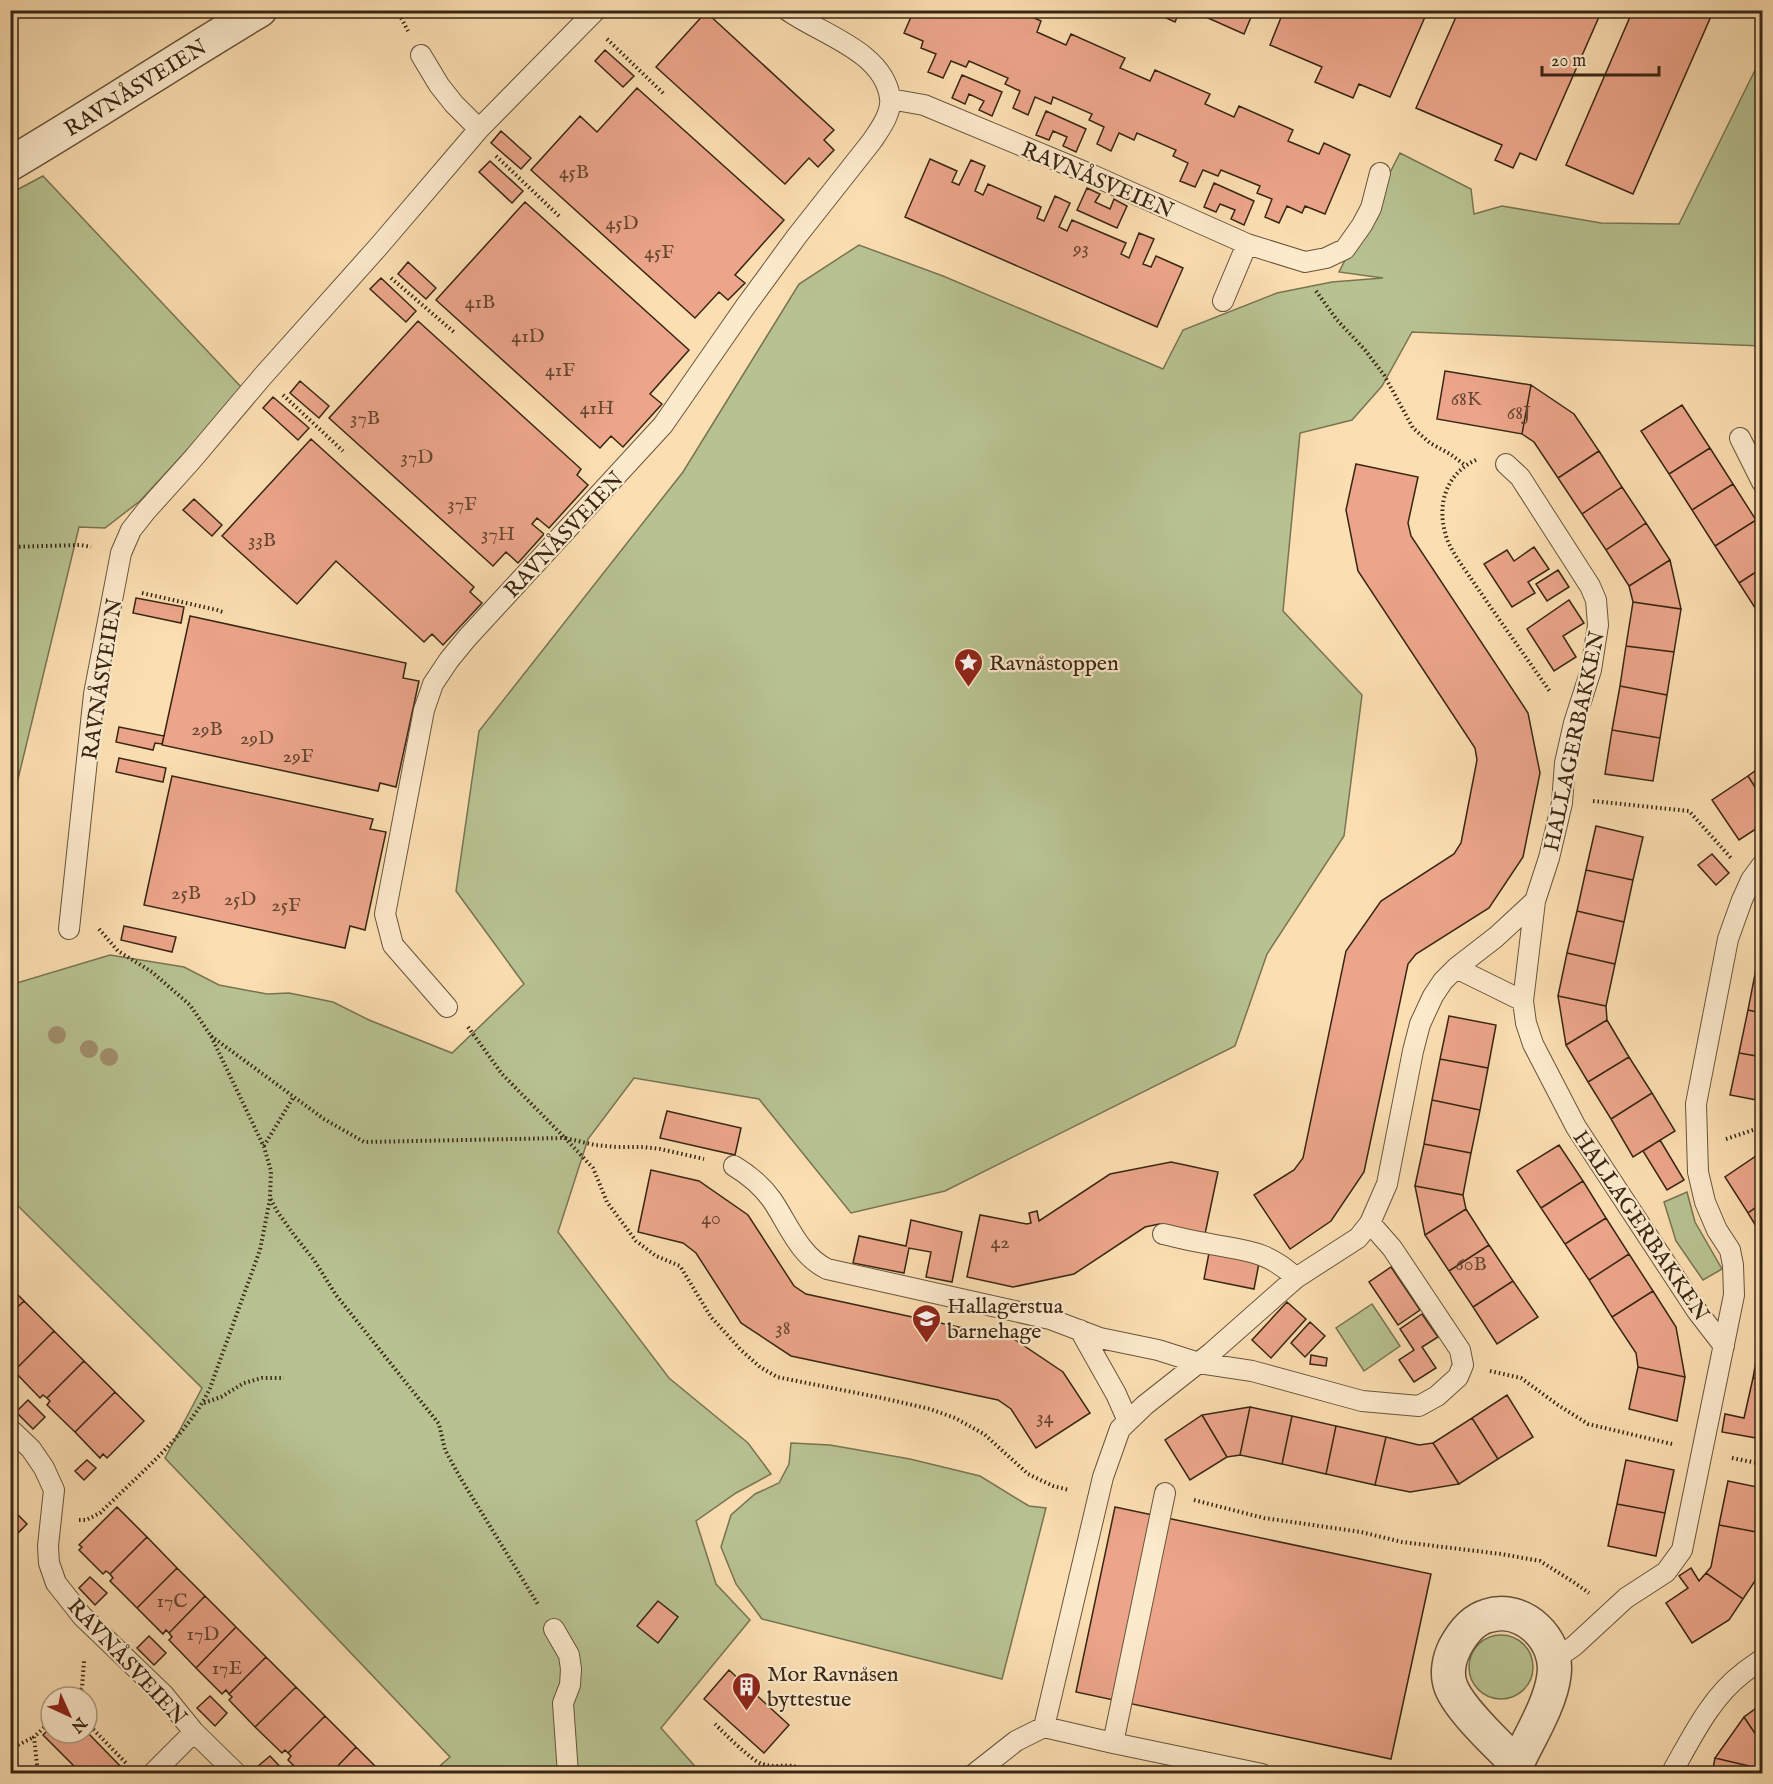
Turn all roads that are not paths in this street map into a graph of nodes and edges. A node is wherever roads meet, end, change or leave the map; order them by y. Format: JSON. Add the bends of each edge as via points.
{"nodes":[{"id":1,"x":260,"y":10,"type":"edge"},
{"id":2,"x":787,"y":10,"type":"edge"},
{"id":3,"x":592,"y":15,"type":"edge"},
{"id":4,"x":421,"y":55,"type":"dead end"},
{"id":5,"x":890,"y":99,"type":"junction"},
{"id":6,"x":476,"y":132,"type":"junction"},
{"id":7,"x":10,"y":164,"type":"edge"},
{"id":8,"x":1380,"y":173,"type":"dead end"},
{"id":9,"x":1247,"y":244,"type":"junction"},
{"id":10,"x":1223,"y":301,"type":"dead end"},
{"id":11,"x":1740,"y":438,"type":"dead end"},
{"id":12,"x":1506,"y":464,"type":"road end"},
{"id":13,"x":1762,"y":482,"type":"edge"},
{"id":14,"x":1762,"y":865,"type":"edge"},
{"id":15,"x":1534,"y":901,"type":"junction"},
{"id":16,"x":69,"y":929,"type":"road end"},
{"id":17,"x":1456,"y":968,"type":"junction"},
{"id":18,"x":1523,"y":1001,"type":"junction"},
{"id":19,"x":447,"y":1007,"type":"road end"},
{"id":20,"x":734,"y":1166,"type":"road end"},
{"id":21,"x":1370,"y":1223,"type":"junction"},
{"id":22,"x":1162,"y":1234,"type":"dead end"},
{"id":23,"x":1296,"y":1278,"type":"junction"},
{"id":24,"x":1080,"y":1330,"type":"junction"},
{"id":25,"x":1724,"y":1346,"type":"junction"},
{"id":26,"x":1199,"y":1362,"type":"junction"},
{"id":27,"x":1128,"y":1421,"type":"junction"},
{"id":28,"x":10,"y":1429,"type":"edge"},
{"id":29,"x":1165,"y":1493,"type":"road end"},
{"id":30,"x":554,"y":1629,"type":"road end"},
{"id":31,"x":1555,"y":1659,"type":"junction"},
{"id":32,"x":1762,"y":1659,"type":"edge"},
{"id":33,"x":1044,"y":1727,"type":"junction"},
{"id":34,"x":194,"y":1732,"type":"junction"},
{"id":35,"x":1113,"y":1743,"type":"junction"},
{"id":36,"x":1517,"y":1768,"type":"edge"},
{"id":37,"x":152,"y":1773,"type":"edge"},
{"id":38,"x":237,"y":1773,"type":"edge"},
{"id":39,"x":568,"y":1773,"type":"edge"},
{"id":40,"x":974,"y":1773,"type":"edge"},
{"id":41,"x":1262,"y":1773,"type":"edge"},
{"id":42,"x":1671,"y":1773,"type":"edge"}],
"edges":[{"from":1,"to":7,"type":"street","name":"RAVNÅSVEIEN"},
{"from":2,"to":5,"type":"lane","via":[[865,57],[885,82]]},
{"from":3,"to":6,"type":"lane","name":"RAVNÅSVEIEN"},
{"from":4,"to":6,"type":"lane"},
{"from":5,"to":9,"type":"lane","name":"RAVNÅSVEIEN","via":[[924,105],[1092,174]]},
{"from":5,"to":19,"type":"lane","name":"RAVNÅSVEIEN","via":[[883,125],[872,141],[797,236],[663,424],[467,638],[433,684],[424,710],[385,914],[393,945]]},
{"from":6,"to":16,"type":"lane","name":"RAVNÅSVEIEN","via":[[131,531],[121,553],[94,694]]},
{"from":8,"to":9,"type":"lane","name":"RAVNÅSVEIEN","via":[[1371,208],[1345,249],[1305,262]]},
{"from":9,"to":10,"type":"lane"},
{"from":11,"to":13,"type":"lane"},
{"from":12,"to":15,"type":"lane","name":"HALLAGERBAKKEN","via":[[1520,477],[1590,586],[1596,600],[1598,625],[1591,670],[1565,763],[1562,803]]},
{"from":14,"to":25,"type":"lane","name":"HALLAGERBAKKEN","via":[[1746,890],[1728,939],[1696,1104],[1698,1172],[1705,1202],[1730,1250],[1733,1265],[1734,1295]]},
{"from":15,"to":17,"type":"lane","name":"HALLAGERBAKKEN"},
{"from":15,"to":18,"type":"lane","name":"HALLAGERBAKKEN"},
{"from":17,"to":18,"type":"lane"},
{"from":17,"to":21,"type":"lane","name":"HALLAGERBAKKEN","via":[[1432,996],[1420,1024],[1387,1184]]},
{"from":18,"to":25,"type":"lane","name":"HALLAGERBAKKEN","via":[[1533,1044],[1576,1127]]},
{"from":20,"to":24,"type":"lane","via":[[750,1176],[772,1200],[800,1246],[827,1269],[1050,1319]]},
{"from":21,"to":23,"type":"lane","name":"HALLAGERBAKKEN","via":[[1358,1238]]},
{"from":21,"to":26,"type":"lane","via":[[1398,1256],[1461,1350],[1463,1365],[1458,1377],[1437,1396],[1419,1406],[1362,1401],[1252,1371]]},
{"from":22,"to":23,"type":"lane","via":[[1266,1256]]},
{"from":23,"to":26,"type":"lane","name":"HALLAGERBAKKEN"},
{"from":24,"to":26,"type":"lane"},
{"from":24,"to":27,"type":"lane"},
{"from":25,"to":31,"type":"lane","name":"HALLAGERBAKKEN","via":[[1682,1550],[1666,1572],[1626,1598]]},
{"from":26,"to":27,"type":"lane","name":"HALLAGERBAKKEN"},
{"from":27,"to":33,"type":"lane","name":"HALLAGERBAKKEN","via":[[1120,1429],[1098,1497]]},
{"from":28,"to":34,"type":"lane","name":"RAVNÅSVEIEN","via":[[31,1449],[54,1490],[48,1546],[56,1583],[82,1616],[164,1695]]},
{"from":29,"to":35,"type":"lane"},
{"from":30,"to":39,"type":"lane","via":[[571,1662],[570,1685],[562,1703]]},
{"from":31,"to":36,"type":"street","via":[[1551,1693]]},
{"from":31,"to":36,"type":"street","via":[[1539,1629],[1508,1614],[1487,1616],[1473,1623],[1451,1655],[1451,1688]]},
{"from":32,"to":42,"type":"lane","via":[[1717,1699]]},
{"from":33,"to":35,"type":"lane"},
{"from":33,"to":40,"type":"lane","via":[[1016,1741]]},
{"from":34,"to":37,"type":"lane","name":"RAVNÅSVEIEN"},
{"from":34,"to":38,"type":"lane","name":"RAVNÅSVEIEN"},
{"from":35,"to":41,"type":"lane"}]}
